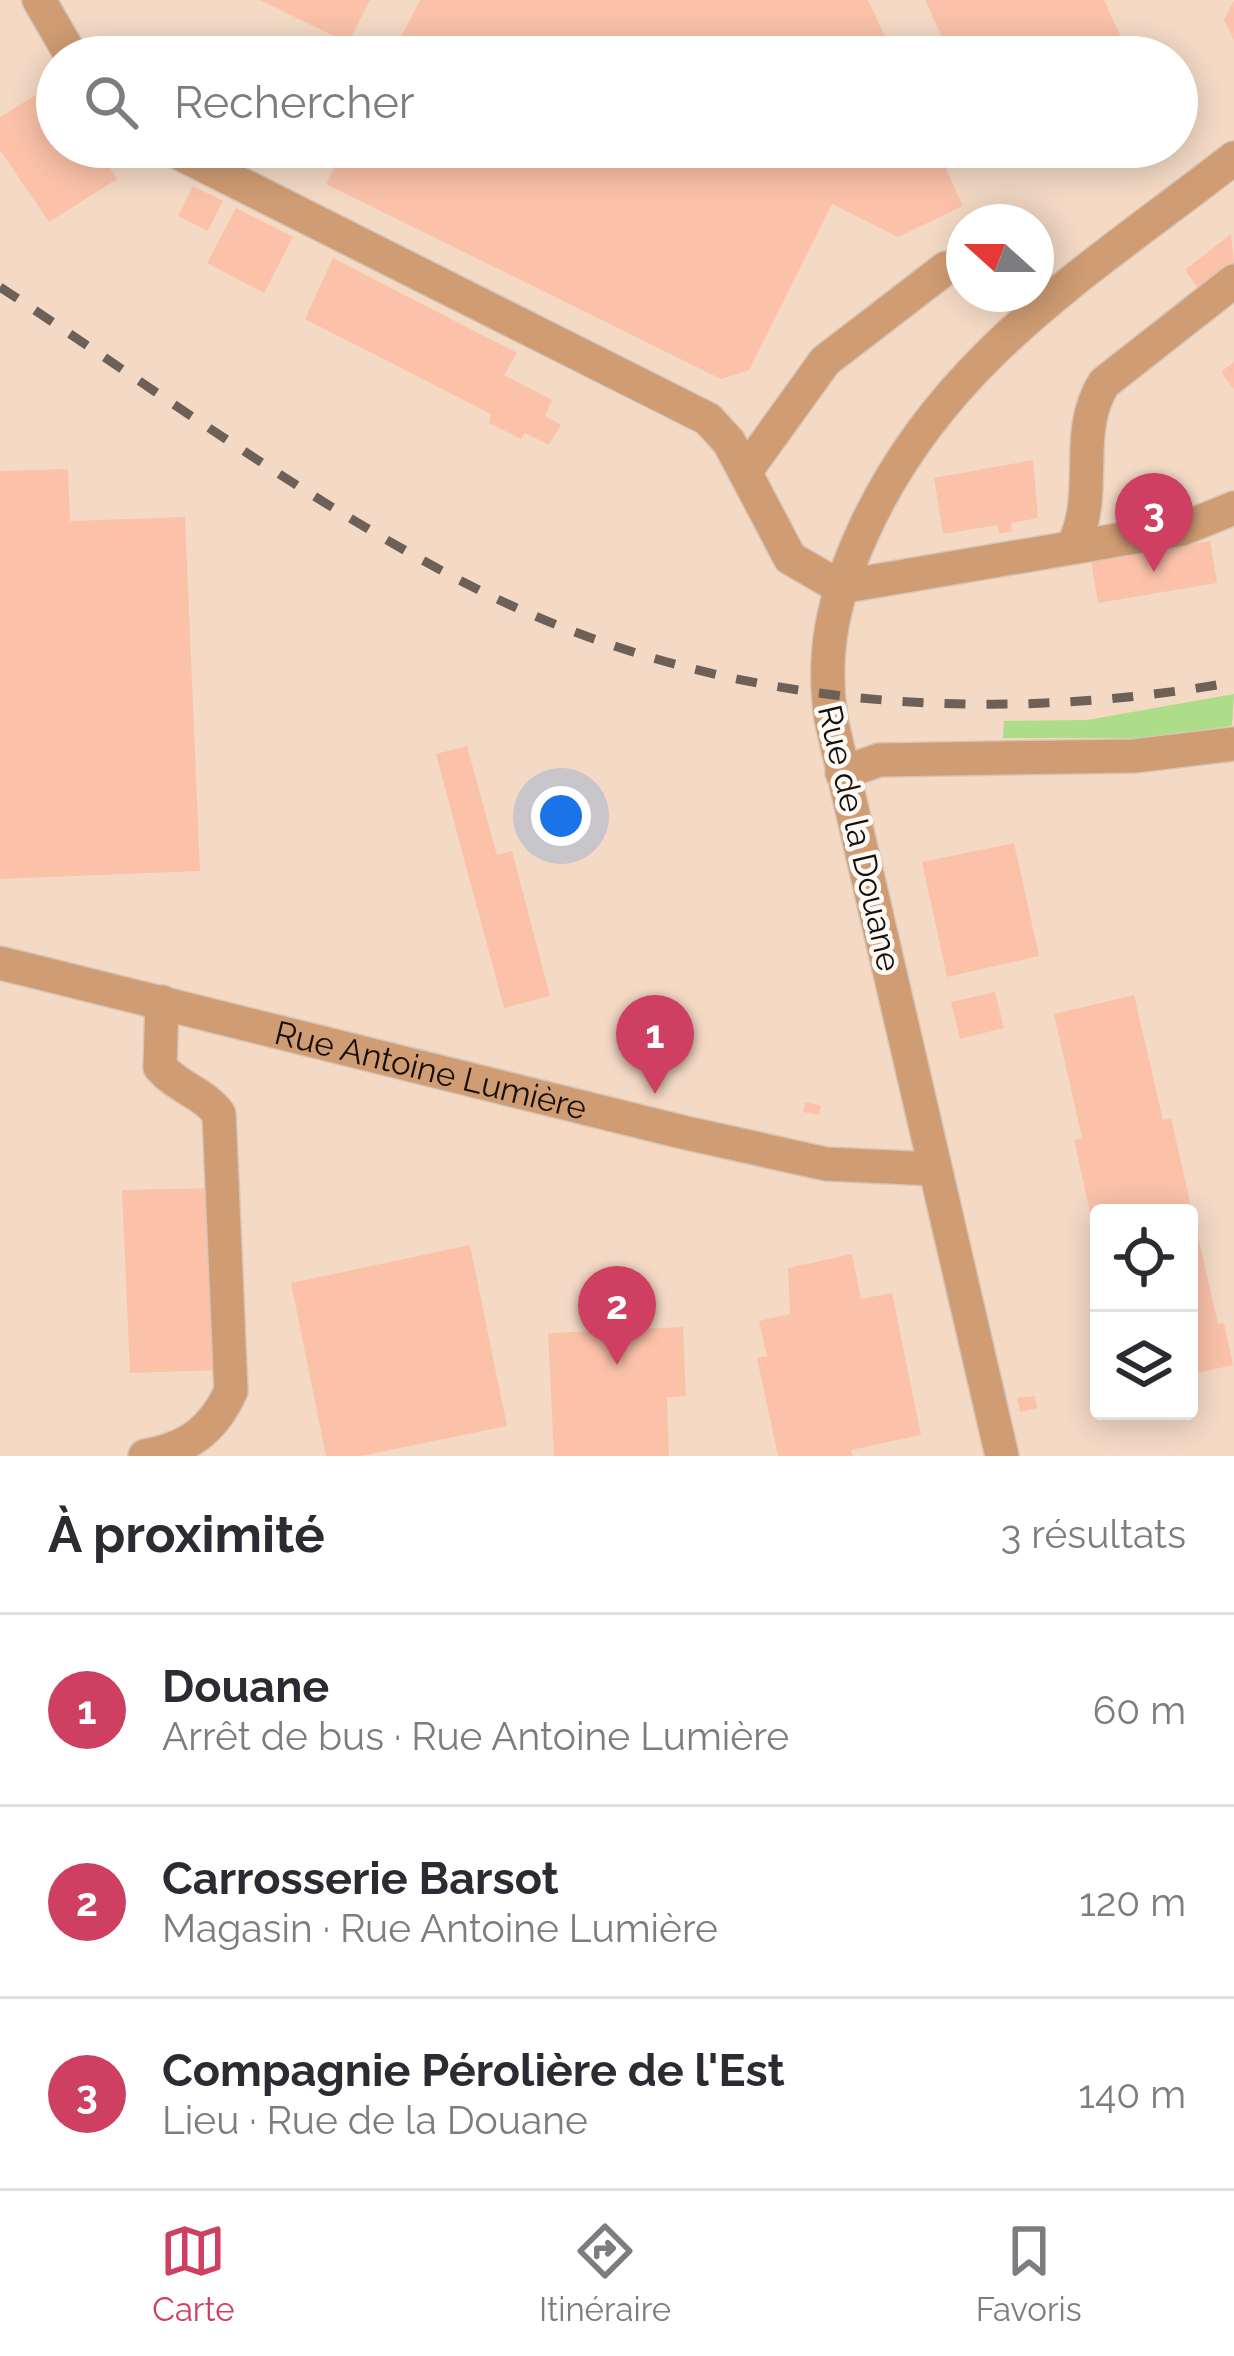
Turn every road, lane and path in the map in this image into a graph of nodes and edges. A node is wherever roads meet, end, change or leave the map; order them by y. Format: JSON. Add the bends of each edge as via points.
{"nodes":[{"id":1,"x":39,"y":0,"type":"edge"},
{"id":2,"x":60,"y":36,"type":"edge"},
{"id":3,"x":1234,"y":158,"type":"edge"},
{"id":4,"x":208,"y":168,"type":"edge"},
{"id":5,"x":946,"y":268,"type":"dead end"},
{"id":6,"x":1234,"y":281,"type":"edge"},
{"id":7,"x":745,"y":472,"type":"junction"},
{"id":8,"x":1234,"y":508,"type":"edge"},
{"id":9,"x":1073,"y":546,"type":"junction"},
{"id":10,"x":840,"y":587,"type":"junction"},
{"id":11,"x":1234,"y":744,"type":"edge"},
{"id":12,"x":842,"y":773,"type":"junction"},
{"id":13,"x":0,"y":963,"type":"edge"},
{"id":14,"x":162,"y":1002,"type":"junction"},
{"id":15,"x":934,"y":1169,"type":"junction"},
{"id":16,"x":145,"y":1456,"type":"edge"},
{"id":17,"x":1002,"y":1456,"type":"edge"}],
"edges":[{"from":1,"to":2,"type":"street"},
{"from":3,"to":10,"type":"street","name":"Rue de la Douane","via":[[991,348],[954,386],[906,449]]},
{"from":4,"to":7,"type":"street","via":[[708,419]]},
{"from":5,"to":7,"type":"street","via":[[825,361]]},
{"from":6,"to":9,"type":"street","via":[[1104,383],[1091,404],[1087,511]]},
{"from":7,"to":10,"type":"street","via":[[790,558]]},
{"from":8,"to":9,"type":"street","via":[[1182,529]]},
{"from":9,"to":10,"type":"street"},
{"from":10,"to":12,"type":"street","name":"Rue de la Douane","via":[[826,668]]},
{"from":11,"to":12,"type":"street","via":[[1134,756],[879,760]]},
{"from":12,"to":15,"type":"street","name":"Rue de la Douane"},
{"from":13,"to":14,"type":"street","name":"Rue Antoine Lumière"},
{"from":14,"to":15,"type":"street","name":"Rue Antoine Lumière","via":[[826,1163]]},
{"from":14,"to":16,"type":"street","via":[[160,1067],[220,1114],[231,1390],[217,1421],[196,1439]]},
{"from":15,"to":17,"type":"street","name":"Rue de la Douane"}]}
